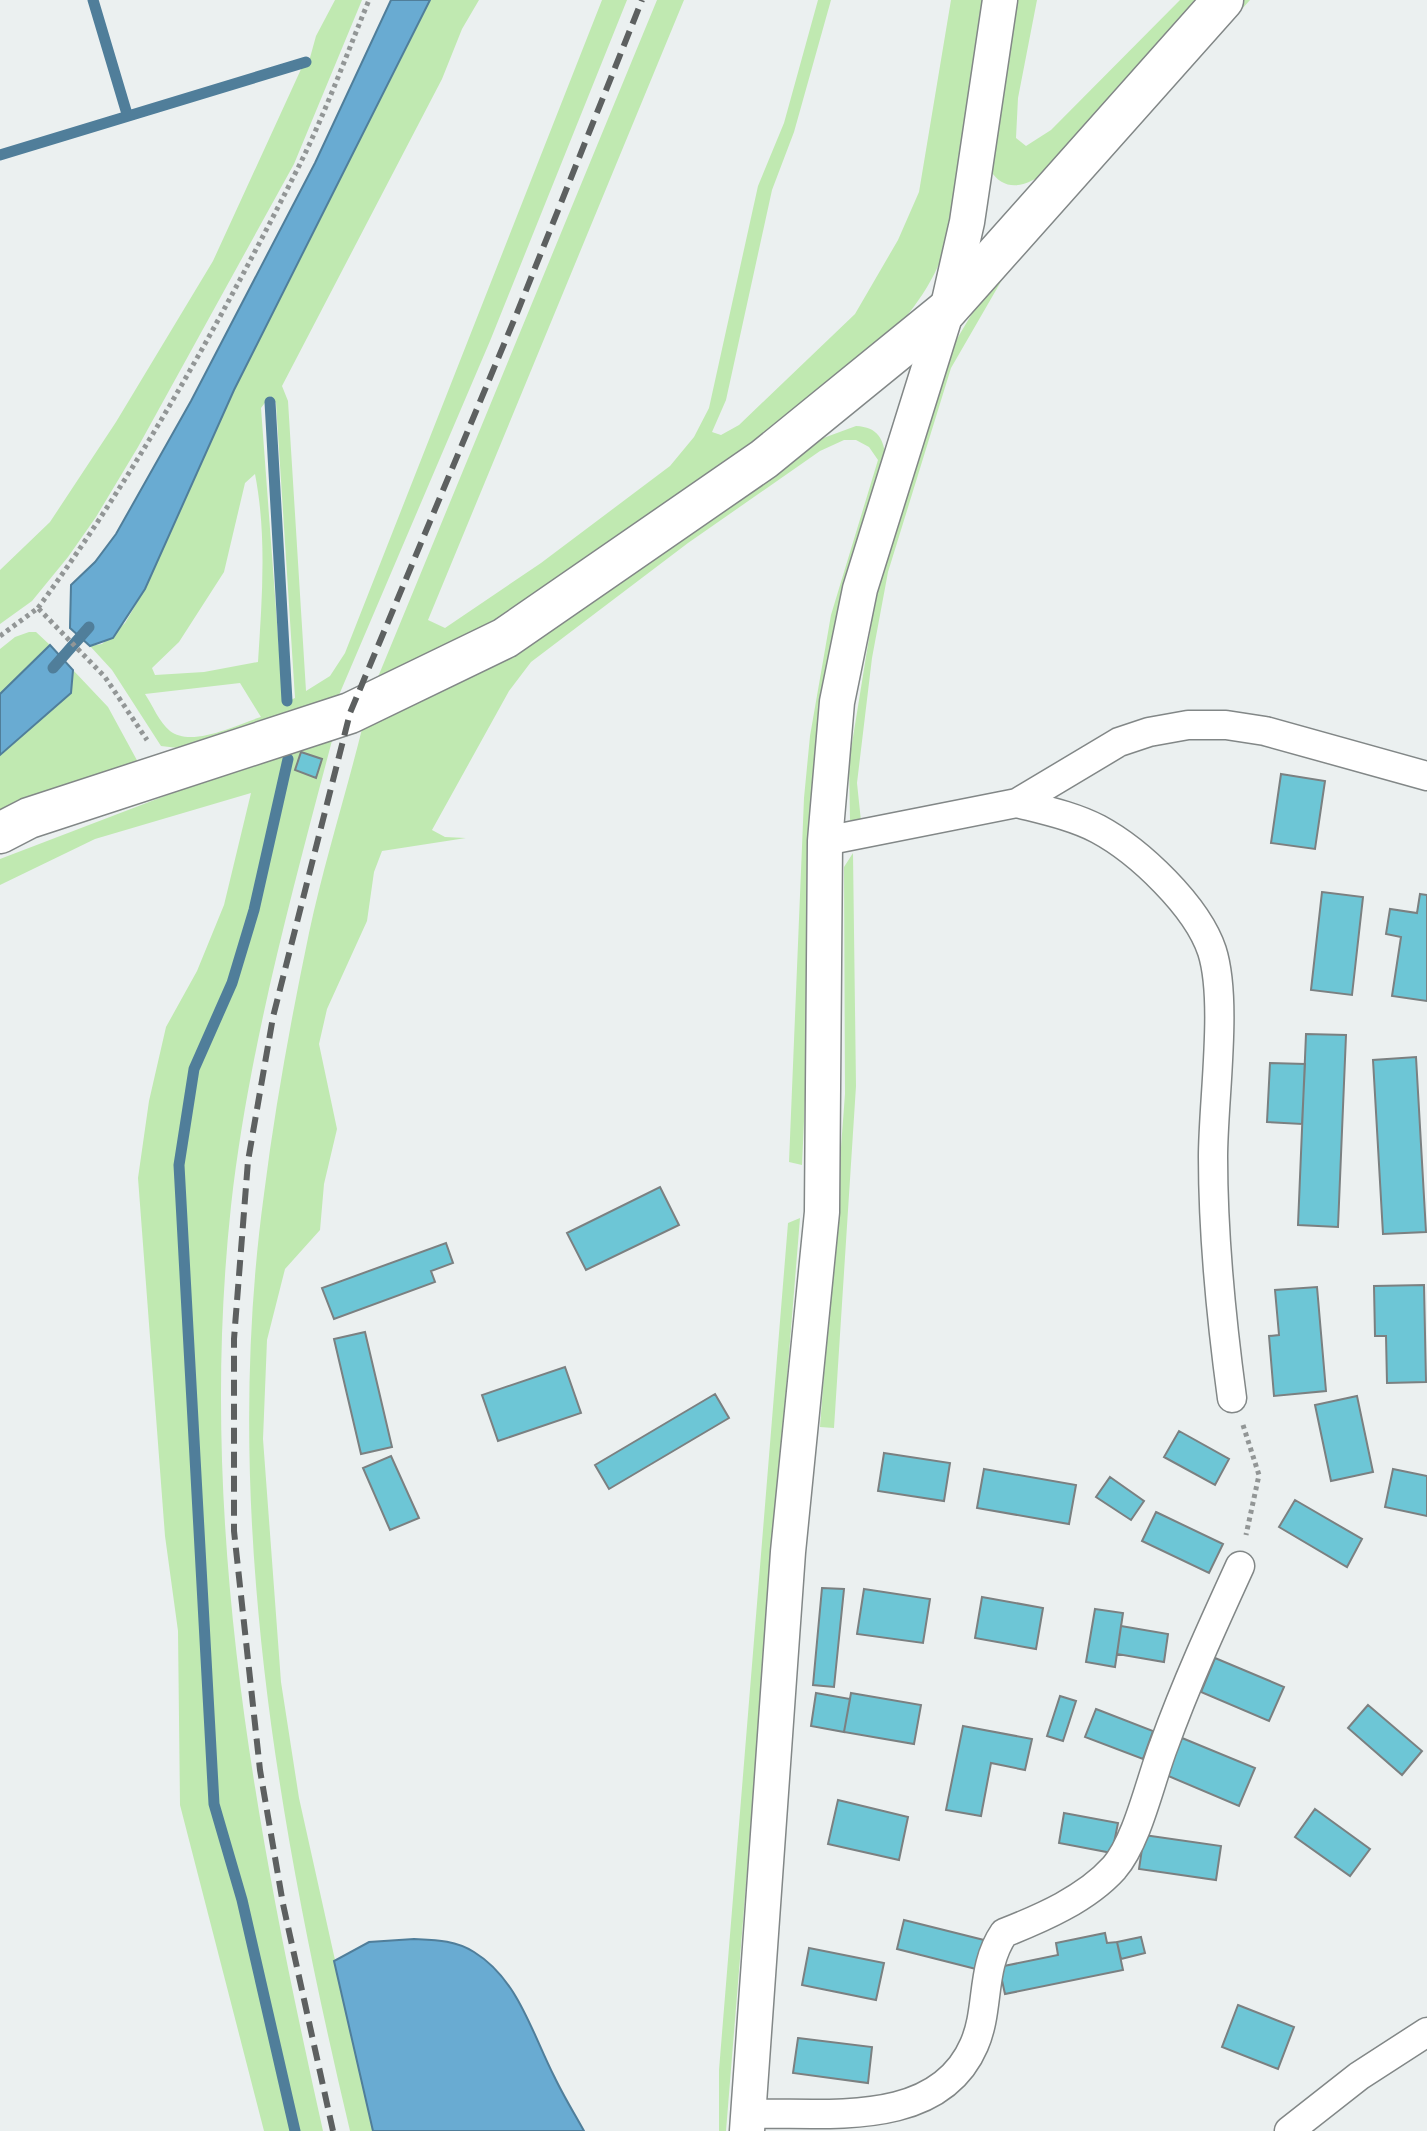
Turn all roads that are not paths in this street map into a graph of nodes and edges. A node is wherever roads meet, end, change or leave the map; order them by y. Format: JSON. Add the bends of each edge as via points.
{"nodes":[{"id":1,"x":1000,"y":0,"type":"edge"},
{"id":2,"x":1223,"y":0,"type":"edge"},
{"id":3,"x":947,"y":310,"type":"junction"},
{"id":4,"x":1427,"y":776,"type":"edge"},
{"id":5,"x":1017,"y":803,"type":"junction"},
{"id":6,"x":0,"y":833,"type":"edge"},
{"id":7,"x":825,"y":841,"type":"junction"},
{"id":8,"x":1232,"y":1398,"type":"road end"},
{"id":9,"x":1240,"y":1566,"type":"road end"},
{"id":10,"x":1427,"y":2032,"type":"edge"},
{"id":11,"x":747,"y":2122,"type":"edge"},
{"id":12,"x":1289,"y":2131,"type":"edge"}],
"edges":[{"from":1,"to":3,"type":"street","via":[[967,222]]},
{"from":2,"to":3,"type":"main road"},
{"from":3,"to":6,"type":"main road","via":[[764,459],[505,638],[350,713],[29,818]]},
{"from":3,"to":7,"type":"street","via":[[860,589],[837,702]]},
{"from":4,"to":5,"type":"street","via":[[1265,731],[1188,725],[1119,742]]},
{"from":5,"to":7,"type":"street"},
{"from":5,"to":8,"type":"street","via":[[1098,829],[1132,853],[1165,881],[1212,951],[1218,995],[1213,1239]]},
{"from":7,"to":11,"type":"street","via":[[822,1212],[788,1552]]},
{"from":9,"to":11,"type":"street","via":[[1165,1741],[1128,1849],[1089,1889],[1004,1933],[990,1962],[975,2043],[961,2067],[922,2098],[887,2109]]},
{"from":10,"to":12,"type":"street"}]}
